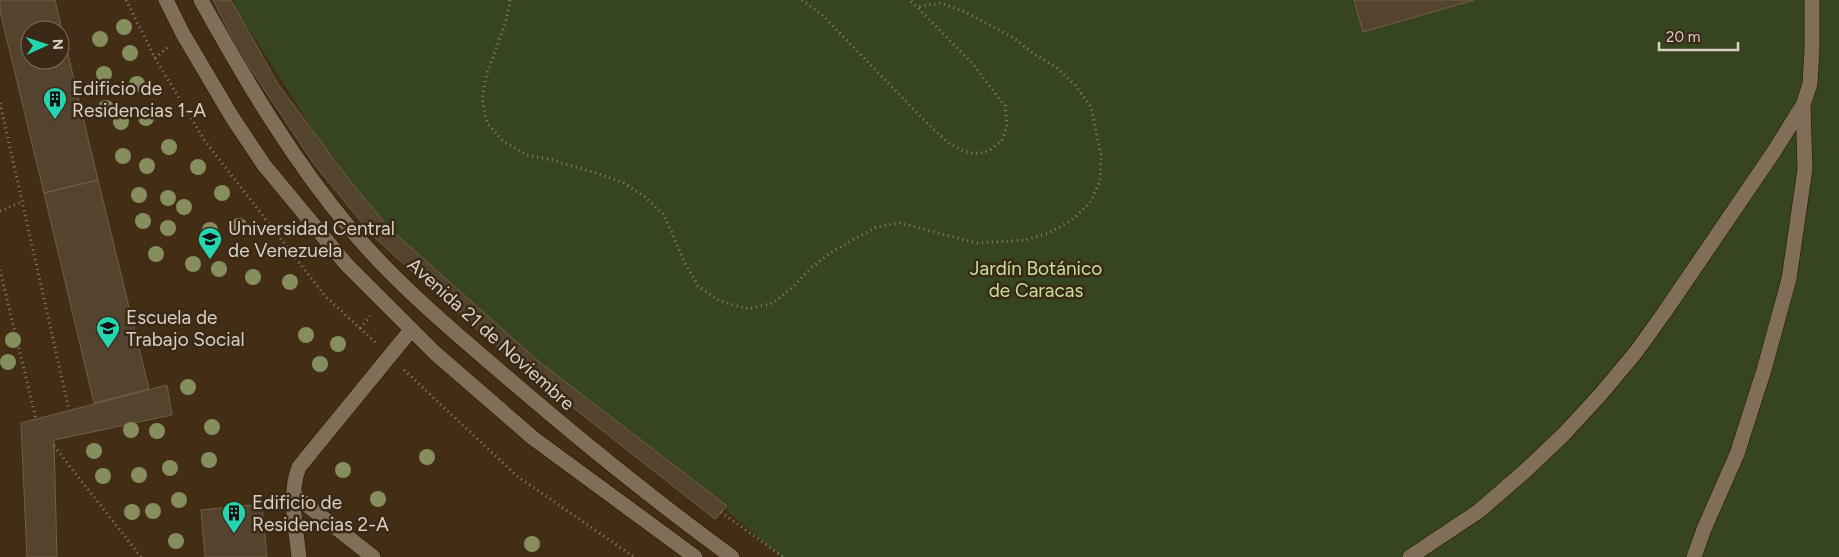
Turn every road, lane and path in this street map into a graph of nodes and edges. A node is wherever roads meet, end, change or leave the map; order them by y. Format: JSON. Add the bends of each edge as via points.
{"nodes":[{"id":1,"x":166,"y":0,"type":"edge"},
{"id":2,"x":201,"y":0,"type":"edge"},
{"id":3,"x":510,"y":0,"type":"edge"},
{"id":4,"x":802,"y":0,"type":"edge"},
{"id":5,"x":910,"y":0,"type":"edge"},
{"id":6,"x":1812,"y":0,"type":"edge"},
{"id":7,"x":916,"y":7,"type":"junction"},
{"id":8,"x":0,"y":103,"type":"edge"},
{"id":9,"x":1803,"y":105,"type":"junction"},
{"id":10,"x":22,"y":202,"type":"junction"},
{"id":11,"x":0,"y":211,"type":"edge"},
{"id":12,"x":0,"y":270,"type":"edge"},
{"id":13,"x":411,"y":330,"type":"junction"},
{"id":14,"x":69,"y":410,"type":"dead end"},
{"id":15,"x":36,"y":418,"type":"dead end"},
{"id":16,"x":54,"y":446,"type":"dead end"},
{"id":17,"x":293,"y":494,"type":"junction"},
{"id":18,"x":721,"y":512,"type":"dead end"},
{"id":19,"x":141,"y":557,"type":"edge"},
{"id":20,"x":299,"y":557,"type":"edge"},
{"id":21,"x":373,"y":557,"type":"edge"},
{"id":22,"x":695,"y":557,"type":"edge"},
{"id":23,"x":732,"y":557,"type":"edge"},
{"id":24,"x":783,"y":557,"type":"edge"},
{"id":25,"x":1410,"y":557,"type":"edge"},
{"id":26,"x":1694,"y":557,"type":"edge"}],
"edges":[{"from":1,"to":13,"type":"lane","via":[[183,34],[264,165],[346,264]]},
{"from":2,"to":23,"type":"lane","name":"Avenida 21 de Noviembre","via":[[271,122],[353,232],[400,282],[576,436]]},
{"from":3,"to":7,"type":"path","via":[[482,98],[487,123],[504,142],[527,156],[599,174],[624,183],[645,197],[664,215],[698,286],[720,301],[748,309],[773,303],[830,253],[876,227],[900,223],[977,243],[1025,240],[1072,220],[1090,203],[1100,181],[1101,156],[1091,107],[1075,85],[1056,67],[1014,38],[965,12],[941,3]]},
{"from":4,"to":7,"type":"path","via":[[822,15],[949,143],[974,154],[989,151],[1002,140],[1006,126],[1005,106],[972,62]]},
{"from":5,"to":7,"type":"path"},
{"from":6,"to":9,"type":"lane","via":[[1810,84]]},
{"from":8,"to":10,"type":"path"},
{"from":9,"to":25,"type":"lane","via":[[1636,352],[1600,395],[1524,472],[1479,510]]},
{"from":9,"to":26,"type":"lane","via":[[1805,169],[1789,279],[1737,454]]},
{"from":10,"to":11,"type":"path"},
{"from":10,"to":14,"type":"path"},
{"from":12,"to":15,"type":"path"},
{"from":13,"to":17,"type":"lane","via":[[299,467]]},
{"from":13,"to":22,"type":"lane","via":[[533,438]]},
{"from":16,"to":19,"type":"path"},
{"from":17,"to":20,"type":"lane"},
{"from":17,"to":21,"type":"lane"},
{"from":18,"to":24,"type":"path"}]}
